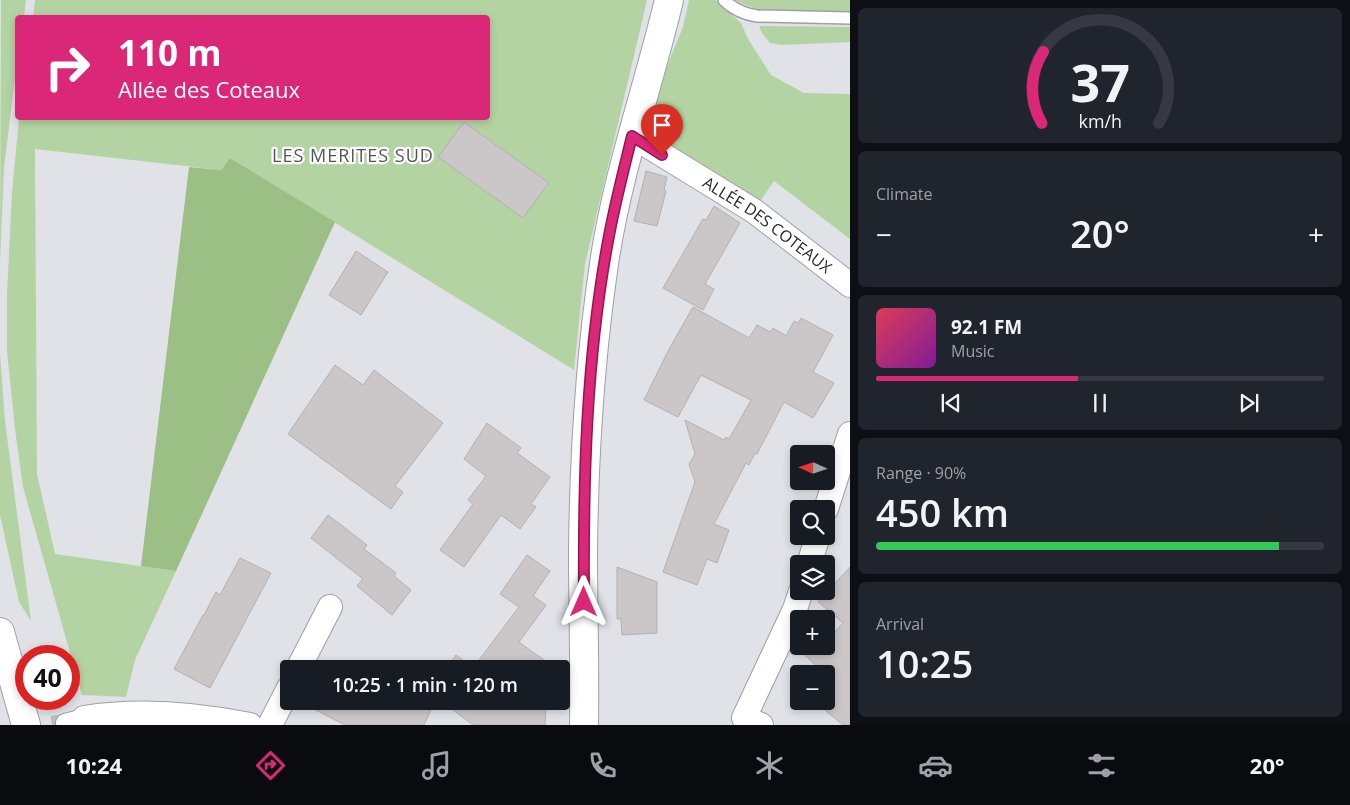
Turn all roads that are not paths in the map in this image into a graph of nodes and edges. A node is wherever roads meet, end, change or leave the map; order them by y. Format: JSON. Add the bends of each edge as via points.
{"nodes":[{"id":1,"x":669,"y":0,"type":"edge"},
{"id":2,"x":724,"y":0,"type":"edge"},
{"id":3,"x":850,"y":18,"type":"edge"},
{"id":4,"x":632,"y":136,"type":"junction"},
{"id":5,"x":850,"y":285,"type":"edge"},
{"id":6,"x":850,"y":434,"type":"edge"},
{"id":7,"x":829,"y":500,"type":"edge"},
{"id":8,"x":798,"y":600,"type":"edge"},
{"id":9,"x":330,"y":607,"type":"dead end"},
{"id":10,"x":0,"y":632,"type":"edge"},
{"id":11,"x":303,"y":660,"type":"edge"},
{"id":12,"x":280,"y":706,"type":"edge"},
{"id":13,"x":75,"y":721,"type":"dead end"},
{"id":14,"x":753,"y":722,"type":"edge"},
{"id":15,"x":26,"y":725,"type":"edge"},
{"id":16,"x":250,"y":725,"type":"edge"},
{"id":17,"x":270,"y":725,"type":"edge"},
{"id":18,"x":584,"y":725,"type":"edge"}],
"edges":[{"from":1,"to":4,"type":"street"},
{"from":2,"to":3,"type":"lane","via":[[747,15]]},
{"from":4,"to":5,"type":"street","name":"ALLÉE DES COTEAUX","via":[[754,211]]},
{"from":4,"to":18,"type":"street","via":[[609,236],[588,415]]},
{"from":6,"to":7,"type":"street"},
{"from":8,"to":14,"type":"street"},
{"from":9,"to":11,"type":"street"},
{"from":10,"to":15,"type":"street"},
{"from":12,"to":17,"type":"street"},
{"from":13,"to":16,"type":"street","via":[[128,713],[209,717]]}]}
